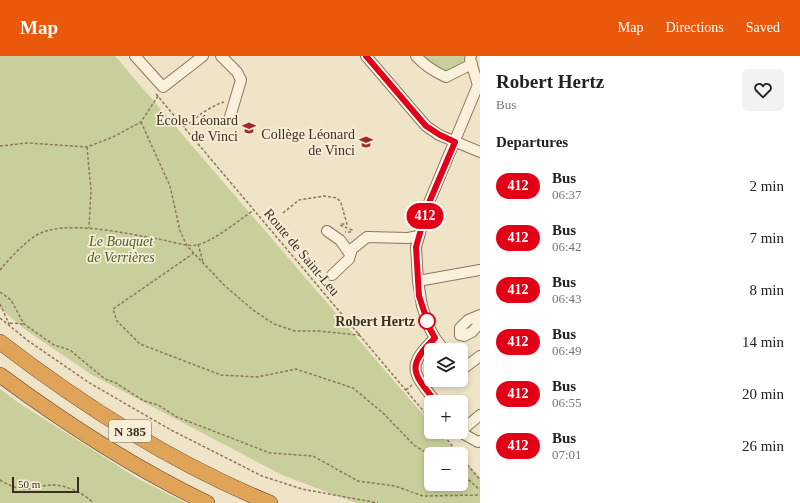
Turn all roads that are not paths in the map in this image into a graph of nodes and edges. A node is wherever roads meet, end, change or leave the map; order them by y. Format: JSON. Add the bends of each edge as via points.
{"nodes":[{"id":1,"x":135,"y":56,"type":"edge"},
{"id":2,"x":203,"y":56,"type":"edge"},
{"id":3,"x":221,"y":56,"type":"edge"},
{"id":4,"x":366,"y":56,"type":"edge"},
{"id":5,"x":416,"y":56,"type":"edge"},
{"id":6,"x":472,"y":60,"type":"edge"},
{"id":7,"x":479,"y":84,"type":"edge"},
{"id":8,"x":230,"y":117,"type":"dead end"},
{"id":9,"x":455,"y":142,"type":"junction"},
{"id":10,"x":480,"y":152,"type":"edge"},
{"id":11,"x":330,"y":232,"type":"road end"},
{"id":12,"x":419,"y":236,"type":"junction"},
{"id":13,"x":350,"y":254,"type":"junction"},
{"id":14,"x":480,"y":270,"type":"edge"},
{"id":15,"x":332,"y":275,"type":"dead end"},
{"id":16,"x":418,"y":282,"type":"junction"},
{"id":17,"x":480,"y":315,"type":"edge"},
{"id":18,"x":480,"y":323,"type":"edge"},
{"id":19,"x":435,"y":338,"type":"junction"},
{"id":20,"x":0,"y":342,"type":"edge"},
{"id":21,"x":439,"y":343,"type":"edge"},
{"id":22,"x":480,"y":356,"type":"edge"},
{"id":23,"x":468,"y":365,"type":"edge"},
{"id":24,"x":0,"y":375,"type":"edge"},
{"id":25,"x":430,"y":395,"type":"edge"},
{"id":26,"x":480,"y":415,"type":"edge"},
{"id":27,"x":468,"y":426,"type":"edge"},
{"id":28,"x":468,"y":436,"type":"edge"},
{"id":29,"x":480,"y":441,"type":"edge"},
{"id":30,"x":207,"y":503,"type":"edge"},
{"id":31,"x":270,"y":503,"type":"edge"}],
"edges":[{"from":1,"to":2,"type":"street","via":[[160,91]]},
{"from":3,"to":8,"type":"street","via":[[237,72],[241,80]]},
{"from":4,"to":9,"type":"street","via":[[426,126]]},
{"from":5,"to":6,"type":"street","via":[[446,78]]},
{"from":6,"to":7,"type":"street"},
{"from":7,"to":9,"type":"street"},
{"from":9,"to":10,"type":"street"},
{"from":9,"to":12,"type":"street","via":[[428,205]]},
{"from":11,"to":13,"type":"street","via":[[340,240]]},
{"from":12,"to":13,"type":"street","via":[[367,237],[352,249]]},
{"from":12,"to":16,"type":"street","via":[[416,247]]},
{"from":13,"to":15,"type":"street","via":[[349,259]]},
{"from":14,"to":16,"type":"street"},
{"from":16,"to":19,"type":"street","via":[[422,306]]},
{"from":17,"to":18,"type":"street","via":[[468,320],[460,328],[460,335],[472,332]]},
{"from":19,"to":21,"type":"street"},
{"from":19,"to":25,"type":"street","via":[[418,356],[415,368],[418,380]]},
{"from":20,"to":31,"type":"highway","number":"N 385","via":[[33,368],[163,451]]},
{"from":22,"to":23,"type":"street"},
{"from":24,"to":30,"type":"highway","number":"N 385","via":[[89,437]]},
{"from":26,"to":27,"type":"street"},
{"from":28,"to":29,"type":"street"}]}
